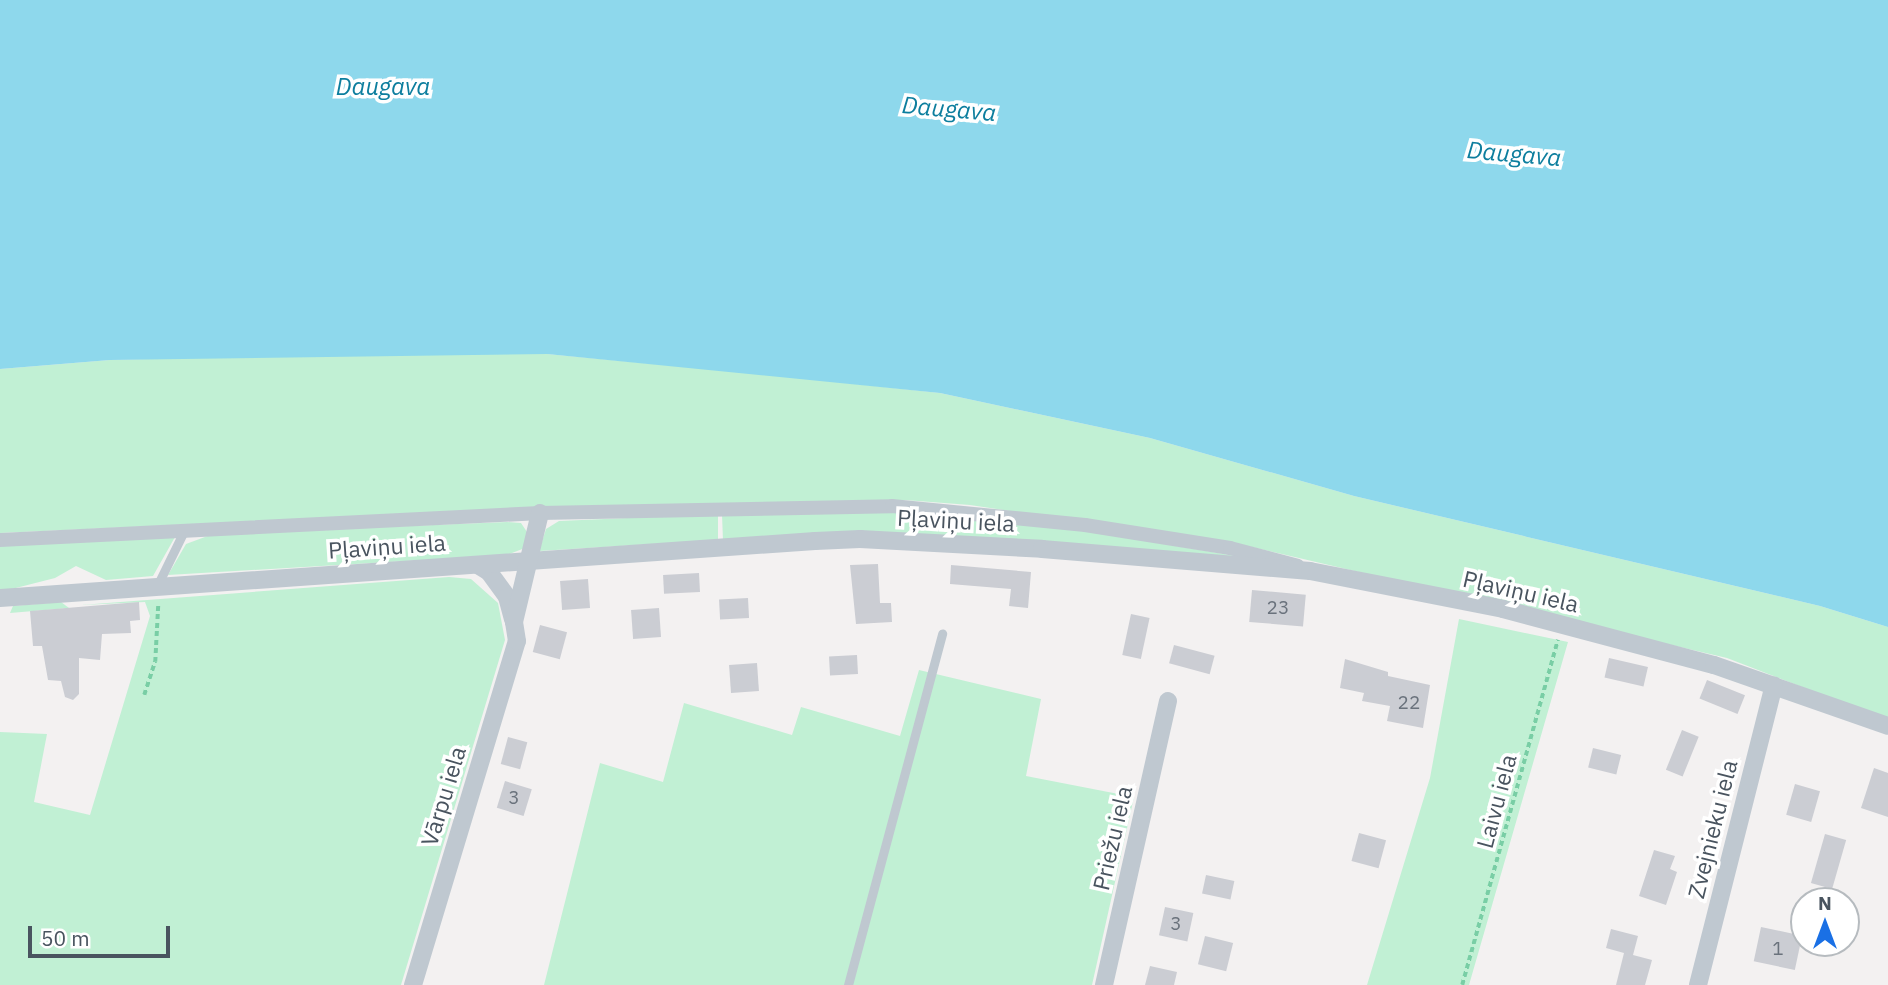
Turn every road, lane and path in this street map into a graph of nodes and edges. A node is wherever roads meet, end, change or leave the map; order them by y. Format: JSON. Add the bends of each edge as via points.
{"nodes":[{"id":1,"x":540,"y":513,"type":"junction"},
{"id":2,"x":184,"y":531,"type":"junction"},
{"id":3,"x":0,"y":540,"type":"edge"},
{"id":4,"x":530,"y":562,"type":"junction"},
{"id":5,"x":478,"y":565,"type":"junction"},
{"id":6,"x":1310,"y":571,"type":"junction"},
{"id":7,"x":157,"y":586,"type":"junction"},
{"id":8,"x":0,"y":598,"type":"edge"},
{"id":9,"x":514,"y":622,"type":"junction"},
{"id":10,"x":1562,"y":625,"type":"junction"},
{"id":11,"x":942,"y":633,"type":"dead end"},
{"id":12,"x":1774,"y":685,"type":"junction"},
{"id":13,"x":144,"y":695,"type":"dead end"},
{"id":14,"x":1168,"y":701,"type":"dead end"},
{"id":15,"x":1888,"y":726,"type":"edge"},
{"id":16,"x":413,"y":985,"type":"edge"},
{"id":17,"x":848,"y":985,"type":"edge"},
{"id":18,"x":1104,"y":985,"type":"edge"},
{"id":19,"x":1462,"y":985,"type":"edge"},
{"id":20,"x":1698,"y":985,"type":"edge"}],
"edges":[{"from":1,"to":2,"type":"street"},
{"from":1,"to":4,"type":"street","name":"Vārpu iela"},
{"from":1,"to":6,"type":"street","via":[[928,507],[1230,548]]},
{"from":2,"to":3,"type":"street"},
{"from":2,"to":7,"type":"lane"},
{"from":4,"to":5,"type":"street","name":"Pļaviņu iela"},
{"from":4,"to":6,"type":"street","name":"Pļaviņu iela","via":[[860,539]]},
{"from":4,"to":9,"type":"street","name":"Vārpu iela"},
{"from":5,"to":7,"type":"street","name":"Pļaviņu iela"},
{"from":5,"to":9,"type":"street","name":"Vārpu iela","via":[[507,597]]},
{"from":6,"to":10,"type":"street","name":"Pļaviņu iela"},
{"from":7,"to":8,"type":"street","name":"Pļaviņu iela"},
{"from":7,"to":13,"type":"path","via":[[155,662]]},
{"from":9,"to":16,"type":"street","name":"Vārpu iela","via":[[517,641]]},
{"from":10,"to":12,"type":"street","name":"Pļaviņu iela"},
{"from":10,"to":19,"type":"path","name":"Laivu iela"},
{"from":11,"to":17,"type":"lane"},
{"from":12,"to":15,"type":"street","name":"Pļaviņu iela"},
{"from":12,"to":20,"type":"street","name":"Zvejnieku iela"},
{"from":14,"to":18,"type":"street","name":"Priežu iela"}]}
